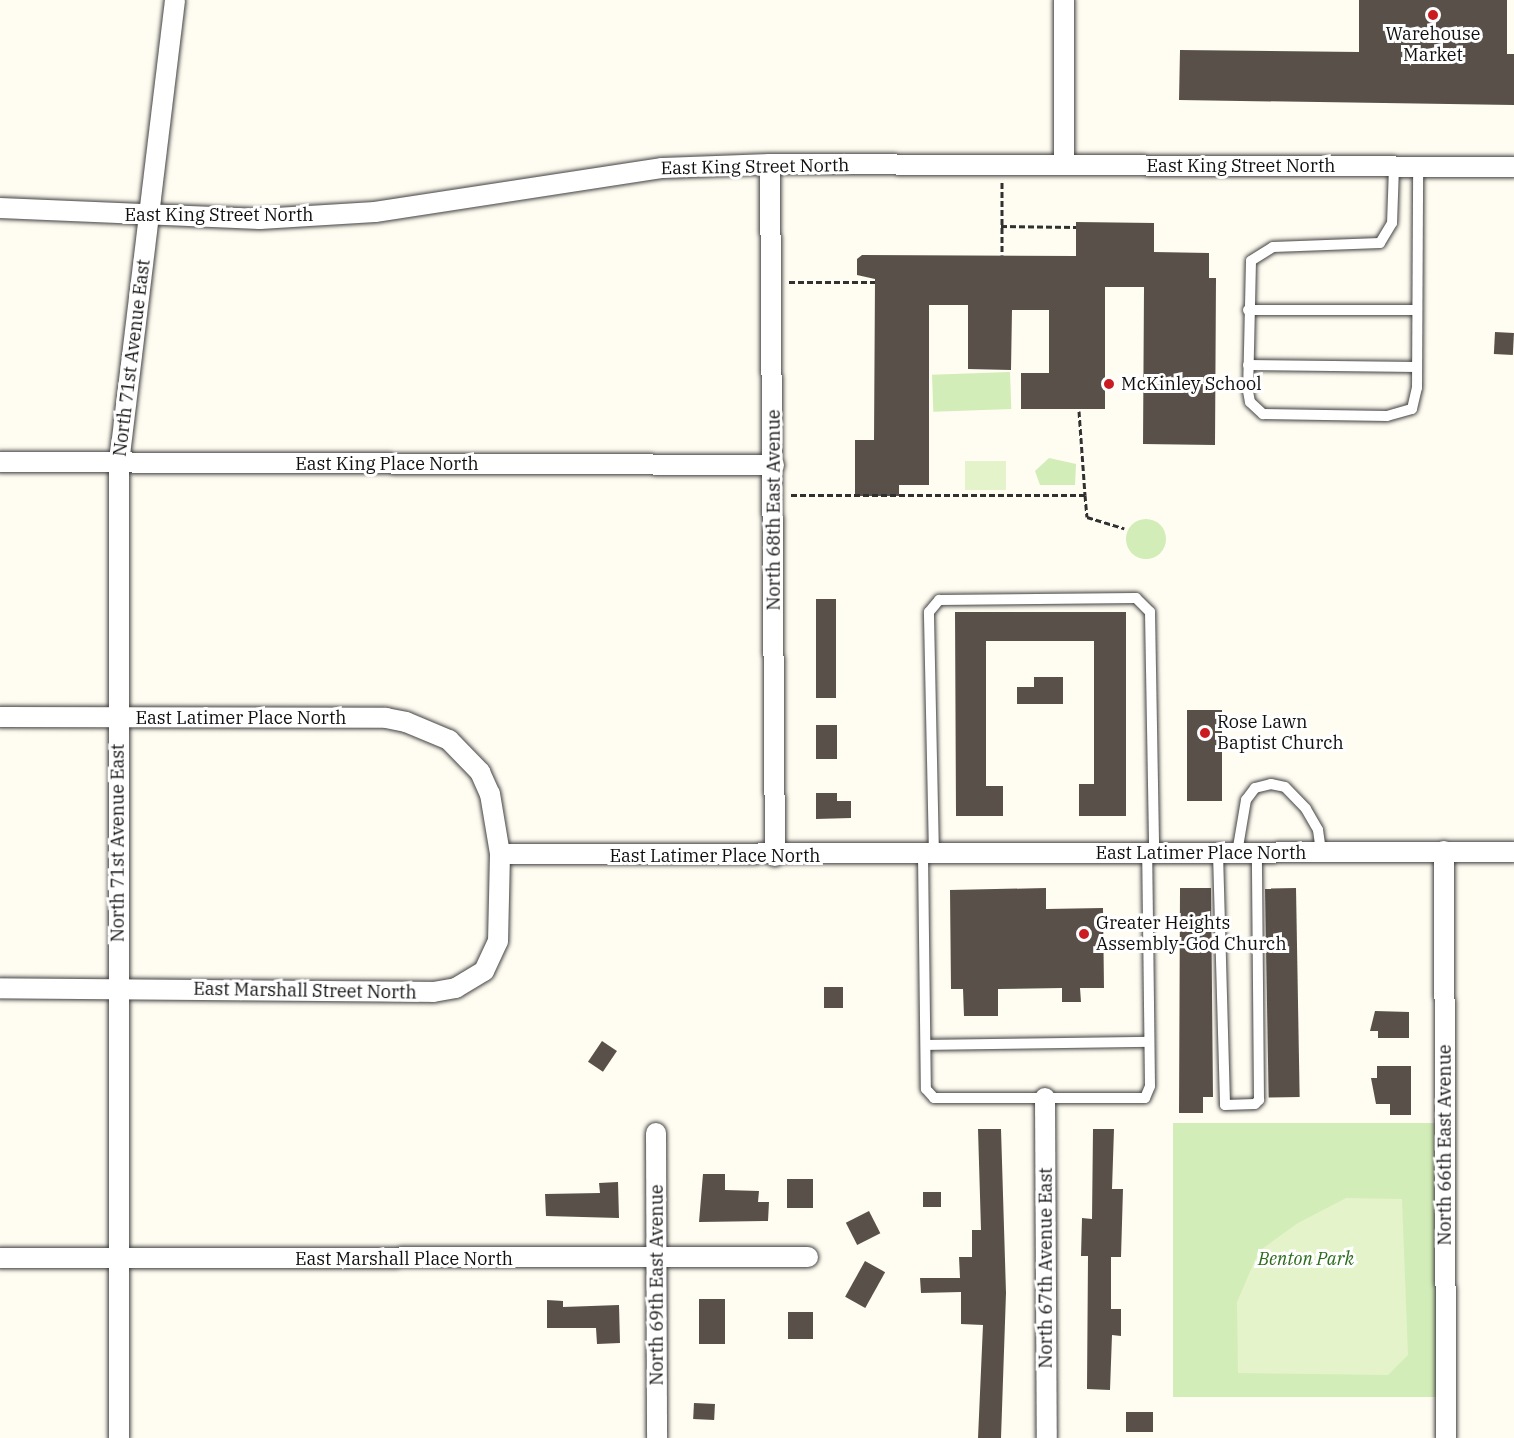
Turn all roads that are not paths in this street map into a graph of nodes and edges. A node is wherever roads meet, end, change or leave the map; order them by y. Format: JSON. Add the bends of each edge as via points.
{"nodes":[{"id":1,"x":175,"y":0,"type":"edge"},
{"id":2,"x":1064,"y":0,"type":"edge"},
{"id":3,"x":770,"y":164,"type":"junction"},
{"id":4,"x":1064,"y":165,"type":"junction"},
{"id":5,"x":1394,"y":167,"type":"junction"},
{"id":6,"x":1514,"y":167,"type":"edge"},
{"id":7,"x":1418,"y":168,"type":"junction"},
{"id":8,"x":0,"y":208,"type":"edge"},
{"id":9,"x":149,"y":216,"type":"junction"},
{"id":10,"x":1248,"y":310,"type":"junction"},
{"id":11,"x":1417,"y":310,"type":"junction"},
{"id":12,"x":1248,"y":365,"type":"junction"},
{"id":13,"x":1417,"y":367,"type":"junction"},
{"id":14,"x":0,"y":462,"type":"edge"},
{"id":15,"x":119,"y":463,"type":"junction"},
{"id":16,"x":774,"y":465,"type":"junction"},
{"id":17,"x":0,"y":717,"type":"edge"},
{"id":18,"x":119,"y":717,"type":"junction"},
{"id":19,"x":1444,"y":851,"type":"junction"},
{"id":20,"x":1321,"y":852,"type":"junction"},
{"id":21,"x":1514,"y":852,"type":"edge"},
{"id":22,"x":1150,"y":853,"type":"junction"},
{"id":23,"x":1227,"y":853,"type":"junction"},
{"id":24,"x":1257,"y":853,"type":"junction"},
{"id":25,"x":500,"y":854,"type":"junction"},
{"id":26,"x":929,"y":855,"type":"junction"},
{"id":27,"x":775,"y":856,"type":"junction"},
{"id":28,"x":0,"y":988,"type":"edge"},
{"id":29,"x":118,"y":988,"type":"junction"},
{"id":30,"x":1149,"y":1042,"type":"junction"},
{"id":31,"x":926,"y":1045,"type":"junction"},
{"id":32,"x":1045,"y":1098,"type":"junction"},
{"id":33,"x":656,"y":1133,"type":"dead end"},
{"id":34,"x":808,"y":1257,"type":"dead end"},
{"id":35,"x":0,"y":1258,"type":"edge"},
{"id":36,"x":119,"y":1259,"type":"junction"},
{"id":37,"x":657,"y":1259,"type":"junction"},
{"id":38,"x":120,"y":1438,"type":"edge"},
{"id":39,"x":657,"y":1438,"type":"edge"},
{"id":40,"x":1047,"y":1438,"type":"edge"},
{"id":41,"x":1446,"y":1438,"type":"edge"}],
"edges":[{"from":1,"to":9,"type":"street","name":"North 71st Avenue East"},
{"from":2,"to":4,"type":"street"},
{"from":3,"to":4,"type":"street","name":"East King Street North"},
{"from":3,"to":9,"type":"street","name":"East King Street North","via":[[663,168],[375,212],[260,219]]},
{"from":3,"to":16,"type":"street","name":"North 68th East Avenue"},
{"from":4,"to":5,"type":"street","name":"East King Street North"},
{"from":5,"to":7,"type":"street","name":"East King Street North"},
{"from":5,"to":10,"type":"lane","via":[[1392,223],[1380,243],[1264,250],[1251,261]]},
{"from":6,"to":7,"type":"street","name":"East King Street North"},
{"from":7,"to":11,"type":"lane"},
{"from":8,"to":9,"type":"street","name":"East King Street North"},
{"from":9,"to":15,"type":"street","name":"North 71st Avenue East"},
{"from":10,"to":11,"type":"lane"},
{"from":10,"to":12,"type":"lane"},
{"from":11,"to":13,"type":"lane"},
{"from":12,"to":13,"type":"lane"},
{"from":12,"to":13,"type":"lane","via":[[1250,402],[1263,414],[1274,417],[1402,415],[1416,401]]},
{"from":14,"to":15,"type":"street","name":"East King Place North"},
{"from":15,"to":16,"type":"street","name":"East King Place North"},
{"from":15,"to":18,"type":"street","name":"North 71st Avenue East"},
{"from":16,"to":27,"type":"street","name":"North 68th East Avenue"},
{"from":17,"to":18,"type":"street","name":"East Latimer Place North"},
{"from":18,"to":25,"type":"street","name":"East Latimer Place North","via":[[386,718],[416,726],[449,740],[480,772],[490,794]]},
{"from":18,"to":29,"type":"street","name":"North 71st Avenue East"},
{"from":19,"to":20,"type":"street","name":"East Latimer Place North"},
{"from":19,"to":21,"type":"street","name":"East Latimer Place North"},
{"from":19,"to":41,"type":"street","name":"North 66th East Avenue"},
{"from":20,"to":23,"type":"lane","via":[[1318,830],[1306,809],[1285,787],[1271,784],[1255,788],[1246,800]]},
{"from":20,"to":24,"type":"street","name":"East Latimer Place North"},
{"from":22,"to":23,"type":"street","name":"East Latimer Place North"},
{"from":22,"to":26,"type":"street","name":"East Latimer Place North"},
{"from":22,"to":26,"type":"lane","via":[[1150,612],[1136,598],[1113,598],[939,600],[929,612]]},
{"from":22,"to":30,"type":"lane"},
{"from":23,"to":24,"type":"street","name":"East Latimer Place North"},
{"from":23,"to":24,"type":"lane","via":[[1222,1101],[1245,1105],[1259,1100]]},
{"from":25,"to":27,"type":"street","name":"East Latimer Place North"},
{"from":25,"to":29,"type":"street","name":"East Marshall Street North","via":[[498,941],[484,971],[456,988],[433,992]]},
{"from":26,"to":27,"type":"street","name":"East Latimer Place North"},
{"from":26,"to":31,"type":"lane"},
{"from":28,"to":29,"type":"street","name":"East Marshall Street North"},
{"from":29,"to":36,"type":"street","name":"North 71st Avenue East"},
{"from":30,"to":31,"type":"lane"},
{"from":30,"to":32,"type":"lane","via":[[1150,1086],[1145,1098]]},
{"from":31,"to":32,"type":"lane","via":[[926,1089],[934,1098]]},
{"from":32,"to":40,"type":"street","name":"North 67th Avenue East"},
{"from":33,"to":37,"type":"street","name":"North 69th East Avenue"},
{"from":34,"to":37,"type":"street","name":"East Marshall Place North"},
{"from":35,"to":36,"type":"street","name":"East Marshall Place North"},
{"from":36,"to":37,"type":"street","name":"East Marshall Place North"},
{"from":36,"to":38,"type":"street","name":"North 71st Avenue East"},
{"from":37,"to":39,"type":"street","name":"North 69th East Avenue"}]}
